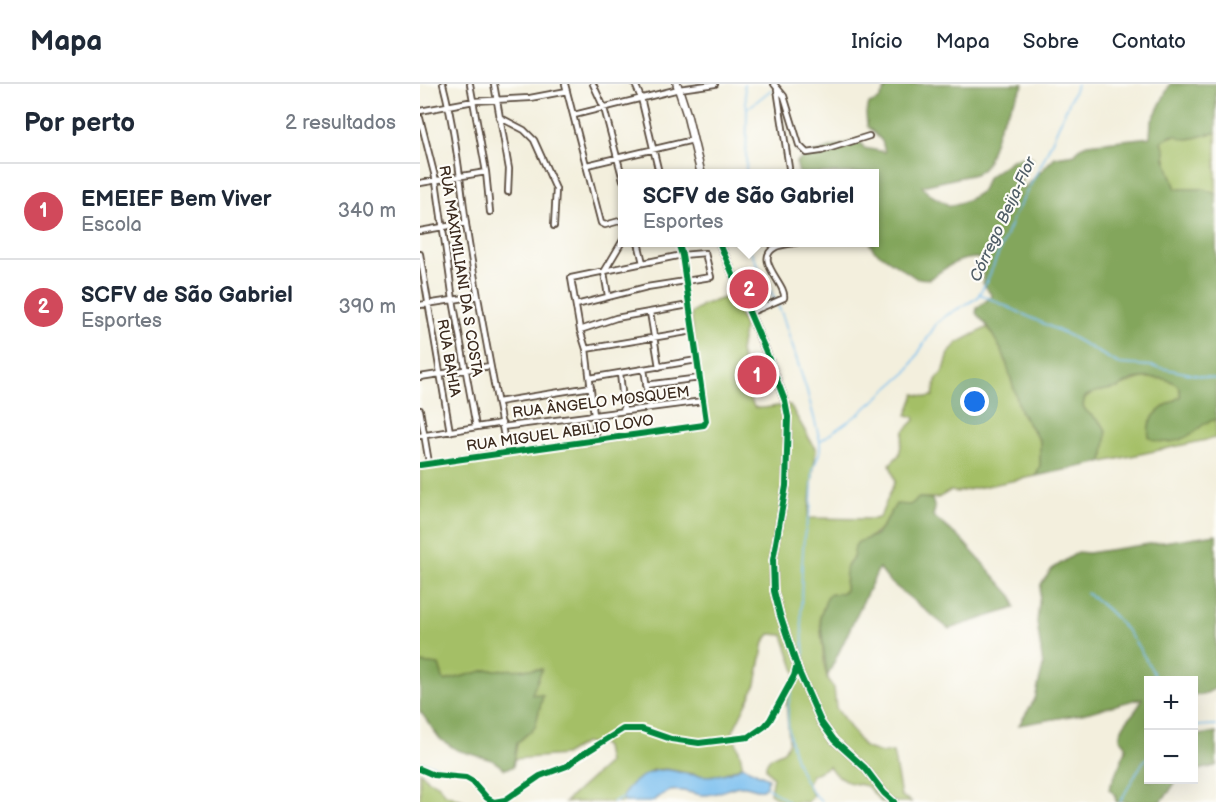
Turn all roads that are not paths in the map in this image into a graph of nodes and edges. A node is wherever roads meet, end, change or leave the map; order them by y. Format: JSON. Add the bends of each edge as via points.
{"nodes":[{"id":1,"x":443,"y":84,"type":"edge"},
{"id":2,"x":470,"y":84,"type":"edge"},
{"id":3,"x":494,"y":84,"type":"edge"},
{"id":4,"x":565,"y":84,"type":"edge"},
{"id":5,"x":593,"y":84,"type":"edge"},
{"id":6,"x":635,"y":84,"type":"edge"},
{"id":7,"x":715,"y":84,"type":"edge"},
{"id":8,"x":678,"y":86,"type":"edge"},
{"id":9,"x":776,"y":87,"type":"edge"},
{"id":10,"x":567,"y":91,"type":"junction"},
{"id":11,"x":641,"y":98,"type":"junction"},
{"id":12,"x":498,"y":99,"type":"junction"},
{"id":13,"x":474,"y":101,"type":"junction"},
{"id":14,"x":448,"y":105,"type":"junction"},
{"id":15,"x":604,"y":108,"type":"junction"},
{"id":16,"x":420,"y":111,"type":"edge"},
{"id":17,"x":574,"y":115,"type":"junction"},
{"id":18,"x":499,"y":117,"type":"junction"},
{"id":19,"x":420,"y":118,"type":"edge"},
{"id":20,"x":869,"y":136,"type":"dead end"},
{"id":21,"x":693,"y":140,"type":"junction"},
{"id":22,"x":653,"y":151,"type":"junction"},
{"id":23,"x":617,"y":158,"type":"junction"},
{"id":24,"x":587,"y":165,"type":"junction"},
{"id":25,"x":789,"y":168,"type":"dead end"},
{"id":26,"x":620,"y":169,"type":"edge"},
{"id":27,"x":658,"y":169,"type":"edge"},
{"id":28,"x":700,"y":169,"type":"edge"},
{"id":29,"x":486,"y":172,"type":"junction"},
{"id":30,"x":461,"y":176,"type":"junction"},
{"id":31,"x":436,"y":181,"type":"junction"},
{"id":32,"x":420,"y":183,"type":"edge"},
{"id":33,"x":508,"y":192,"type":"dead end"},
{"id":34,"x":490,"y":212,"type":"dead end"},
{"id":35,"x":618,"y":221,"type":"edge"},
{"id":36,"x":466,"y":223,"type":"junction"},
{"id":37,"x":442,"y":226,"type":"junction"},
{"id":38,"x":554,"y":226,"type":"dead end"},
{"id":39,"x":420,"y":231,"type":"edge"},
{"id":40,"x":619,"y":247,"type":"edge"},
{"id":41,"x":639,"y":247,"type":"edge"},
{"id":42,"x":679,"y":247,"type":"edge"},
{"id":43,"x":721,"y":247,"type":"edge"},
{"id":44,"x":776,"y":247,"type":"edge"},
{"id":45,"x":420,"y":254,"type":"edge"},
{"id":46,"x":682,"y":255,"type":"junction"},
{"id":47,"x":643,"y":263,"type":"junction"},
{"id":48,"x":604,"y":272,"type":"junction"},
{"id":49,"x":686,"y":282,"type":"junction"},
{"id":50,"x":478,"y":296,"type":"junction"},
{"id":51,"x":608,"y":296,"type":"junction"},
{"id":52,"x":453,"y":300,"type":"junction"},
{"id":53,"x":428,"y":304,"type":"junction"},
{"id":54,"x":420,"y":305,"type":"edge"},
{"id":55,"x":576,"y":305,"type":"junction"},
{"id":56,"x":689,"y":305,"type":"junction"},
{"id":57,"x":650,"y":312,"type":"junction"},
{"id":58,"x":749,"y":313,"type":"junction"},
{"id":59,"x":580,"y":330,"type":"junction"},
{"id":60,"x":693,"y":331,"type":"junction"},
{"id":61,"x":655,"y":338,"type":"junction"},
{"id":62,"x":586,"y":349,"type":"junction"},
{"id":63,"x":698,"y":360,"type":"junction"},
{"id":64,"x":490,"y":366,"type":"junction"},
{"id":65,"x":659,"y":366,"type":"junction"},
{"id":66,"x":644,"y":369,"type":"junction"},
{"id":67,"x":465,"y":370,"type":"junction"},
{"id":68,"x":620,"y":373,"type":"junction"},
{"id":69,"x":440,"y":374,"type":"junction"},
{"id":70,"x":420,"y":377,"type":"edge"},
{"id":71,"x":590,"y":378,"type":"junction"},
{"id":72,"x":700,"y":378,"type":"junction"},
{"id":73,"x":646,"y":385,"type":"junction"},
{"id":74,"x":591,"y":387,"type":"junction"},
{"id":75,"x":703,"y":401,"type":"junction"},
{"id":76,"x":498,"y":402,"type":"junction"},
{"id":77,"x":650,"y":407,"type":"junction"},
{"id":78,"x":420,"y":410,"type":"edge"},
{"id":79,"x":624,"y":411,"type":"junction"},
{"id":80,"x":594,"y":414,"type":"junction"},
{"id":81,"x":502,"y":425,"type":"junction"},
{"id":82,"x":476,"y":427,"type":"junction"},
{"id":83,"x":450,"y":432,"type":"junction"},
{"id":84,"x":422,"y":436,"type":"edge"},
{"id":85,"x":597,"y":440,"type":"junction"},
{"id":86,"x":507,"y":453,"type":"junction"},
{"id":87,"x":429,"y":463,"type":"junction"},
{"id":88,"x":420,"y":465,"type":"edge"},
{"id":89,"x":797,"y":665,"type":"junction"},
{"id":90,"x":420,"y":769,"type":"edge"},
{"id":91,"x":494,"y":802,"type":"edge"},
{"id":92,"x":894,"y":802,"type":"edge"}],
"edges":[{"from":1,"to":14,"type":"street"},
{"from":2,"to":13,"type":"street"},
{"from":3,"to":12,"type":"street"},
{"from":4,"to":10,"type":"street"},
{"from":5,"to":15,"type":"street"},
{"from":6,"to":11,"type":"street"},
{"from":7,"to":8,"type":"street"},
{"from":8,"to":11,"type":"street"},
{"from":8,"to":21,"type":"street"},
{"from":9,"to":20,"type":"street","via":[[784,96],[800,145],[807,153]]},
{"from":9,"to":25,"type":"street"},
{"from":10,"to":12,"type":"street"},
{"from":10,"to":17,"type":"street"},
{"from":11,"to":15,"type":"street"},
{"from":11,"to":22,"type":"street"},
{"from":12,"to":13,"type":"street"},
{"from":12,"to":18,"type":"street"},
{"from":13,"to":14,"type":"street"},
{"from":13,"to":29,"type":"street"},
{"from":14,"to":16,"type":"street"},
{"from":14,"to":30,"type":"street"},
{"from":15,"to":17,"type":"street"},
{"from":15,"to":23,"type":"street"},
{"from":17,"to":24,"type":"street"},
{"from":18,"to":33,"type":"street","via":[[509,169]]},
{"from":18,"to":38,"type":"street","via":[[534,140],[556,189]]},
{"from":19,"to":31,"type":"street","name":"RUA MAXIMILIANI DA S COSTA"},
{"from":21,"to":22,"type":"street"},
{"from":21,"to":28,"type":"street"},
{"from":22,"to":23,"type":"street"},
{"from":22,"to":27,"type":"street"},
{"from":23,"to":24,"type":"street"},
{"from":23,"to":26,"type":"street"},
{"from":24,"to":35,"type":"street","via":[[601,223]]},
{"from":29,"to":30,"type":"street"},
{"from":29,"to":34,"type":"street"},
{"from":30,"to":31,"type":"street"},
{"from":30,"to":36,"type":"street"},
{"from":31,"to":32,"type":"street"},
{"from":31,"to":37,"type":"street","name":"RUA MAXIMILIANI DA S COSTA"},
{"from":36,"to":37,"type":"street"},
{"from":36,"to":50,"type":"street"},
{"from":37,"to":39,"type":"street"},
{"from":37,"to":52,"type":"street","name":"RUA MAXIMILIANI DA S COSTA"},
{"from":40,"to":48,"type":"street"},
{"from":41,"to":47,"type":"street"},
{"from":42,"to":46,"type":"street"},
{"from":43,"to":58,"type":"street"},
{"from":44,"to":58,"type":"street","via":[[768,256],[768,265],[784,291],[779,300]]},
{"from":45,"to":53,"type":"street","name":"RUA BAHIA"},
{"from":46,"to":47,"type":"street"},
{"from":46,"to":49,"type":"street"},
{"from":46,"to":49,"type":"street","via":[[705,253],[711,277]]},
{"from":47,"to":48,"type":"street"},
{"from":48,"to":51,"type":"street"},
{"from":48,"to":55,"type":"street","via":[[571,278]]},
{"from":49,"to":51,"type":"street"},
{"from":49,"to":56,"type":"street"},
{"from":50,"to":52,"type":"street"},
{"from":50,"to":64,"type":"street"},
{"from":51,"to":55,"type":"street"},
{"from":52,"to":53,"type":"street"},
{"from":52,"to":67,"type":"street","name":"RUA MAXIMILIANI DA S COSTA"},
{"from":53,"to":54,"type":"street"},
{"from":53,"to":69,"type":"street","name":"RUA BAHIA"},
{"from":55,"to":59,"type":"street"},
{"from":56,"to":57,"type":"street"},
{"from":56,"to":60,"type":"street"},
{"from":57,"to":59,"type":"street"},
{"from":57,"to":61,"type":"street"},
{"from":58,"to":89,"type":"street","via":[[788,417],[786,486],[773,577],[777,604]]},
{"from":59,"to":62,"type":"street"},
{"from":60,"to":61,"type":"street"},
{"from":60,"to":63,"type":"street"},
{"from":61,"to":62,"type":"street"},
{"from":61,"to":65,"type":"street"},
{"from":62,"to":71,"type":"street"},
{"from":63,"to":65,"type":"street"},
{"from":63,"to":72,"type":"street"},
{"from":64,"to":67,"type":"street"},
{"from":64,"to":76,"type":"street"},
{"from":65,"to":66,"type":"street"},
{"from":66,"to":68,"type":"street"},
{"from":66,"to":73,"type":"street"},
{"from":67,"to":69,"type":"street"},
{"from":67,"to":82,"type":"street","name":"RUA MAXIMILIANI DA S COSTA"},
{"from":68,"to":71,"type":"street"},
{"from":68,"to":79,"type":"street"},
{"from":69,"to":70,"type":"street"},
{"from":69,"to":83,"type":"street","name":"RUA BAHIA"},
{"from":71,"to":74,"type":"street"},
{"from":72,"to":73,"type":"street"},
{"from":72,"to":75,"type":"street"},
{"from":73,"to":77,"type":"street"},
{"from":74,"to":76,"type":"street"},
{"from":74,"to":80,"type":"street"},
{"from":75,"to":77,"type":"street","name":"RUA ÂNGELO MOSQUEM"},
{"from":75,"to":85,"type":"street","name":"RUA MIGUEL ABILIO LOVO","via":[[704,425]]},
{"from":76,"to":81,"type":"street"},
{"from":77,"to":79,"type":"street","name":"RUA ÂNGELO MOSQUEM"},
{"from":78,"to":84,"type":"street"},
{"from":79,"to":80,"type":"street","name":"RUA ÂNGELO MOSQUEM"},
{"from":80,"to":81,"type":"street","name":"RUA ÂNGELO MOSQUEM"},
{"from":80,"to":85,"type":"street"},
{"from":81,"to":82,"type":"street","name":"RUA ÂNGELO MOSQUEM"},
{"from":81,"to":86,"type":"street"},
{"from":82,"to":83,"type":"street","name":"RUA ÂNGELO MOSQUEM"},
{"from":83,"to":84,"type":"street","name":"RUA ÂNGELO MOSQUEM"},
{"from":84,"to":87,"type":"street"},
{"from":85,"to":86,"type":"street","name":"RUA MIGUEL ABILIO LOVO"},
{"from":86,"to":87,"type":"street","name":"RUA MIGUEL ABILIO LOVO"},
{"from":87,"to":88,"type":"street","name":"RUA MIGUEL ABILIO LOVO"},
{"from":89,"to":91,"type":"street","via":[[770,720],[748,737],[699,743],[642,729],[623,729],[567,766],[540,776],[505,800]]},
{"from":89,"to":92,"type":"street","via":[[828,733]]},
{"from":90,"to":91,"type":"street","via":[[435,775],[466,778]]}]}
